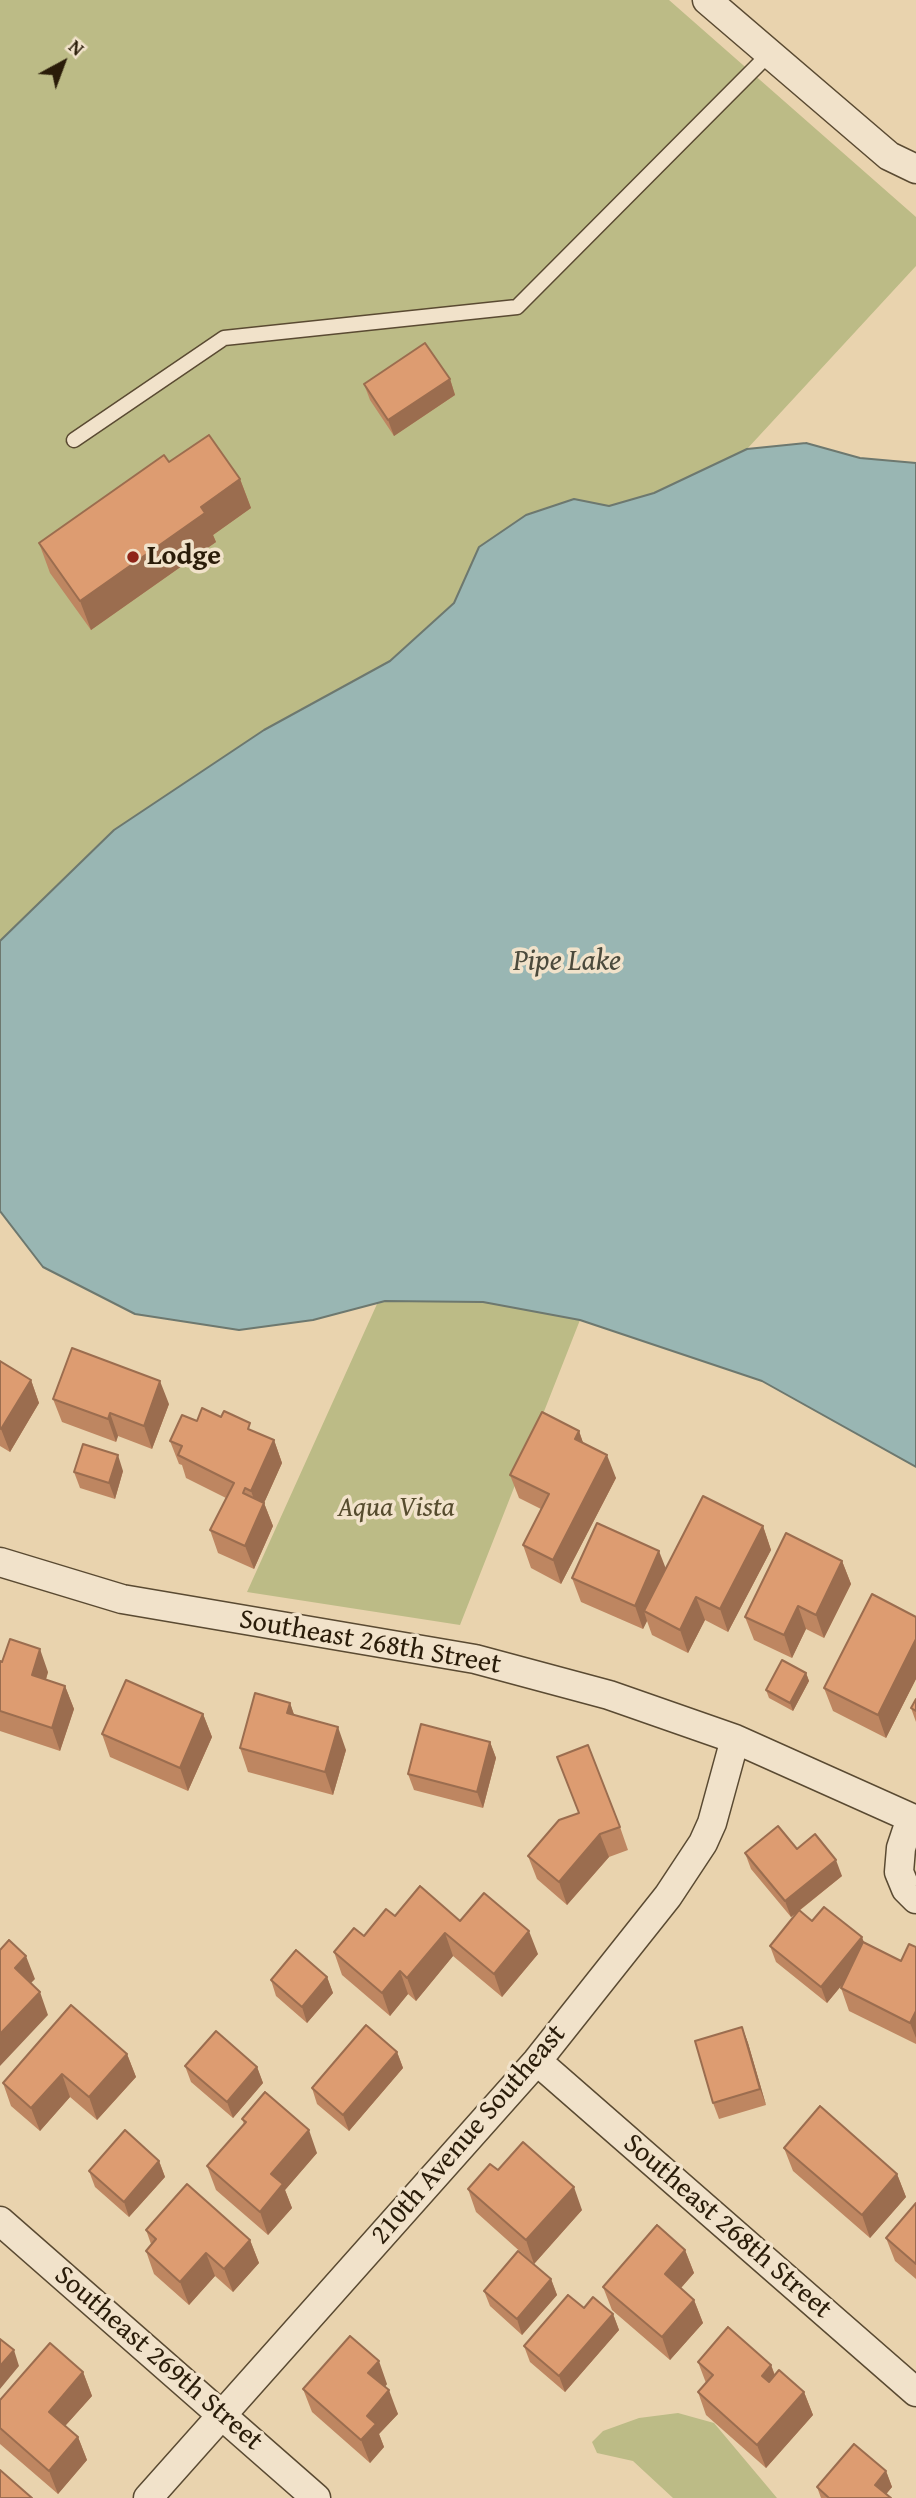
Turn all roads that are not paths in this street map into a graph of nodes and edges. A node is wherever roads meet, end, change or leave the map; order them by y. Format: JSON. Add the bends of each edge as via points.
{"nodes":[{"id":1,"x":707,"y":0,"type":"edge"},
{"id":2,"x":768,"y":55,"type":"junction"},
{"id":3,"x":916,"y":169,"type":"edge"},
{"id":4,"x":74,"y":440,"type":"dead end"},
{"id":5,"x":0,"y":1562,"type":"edge"},
{"id":6,"x":735,"y":1740,"type":"junction"},
{"id":7,"x":913,"y":1819,"type":"edge"},
{"id":8,"x":916,"y":1899,"type":"edge"},
{"id":9,"x":537,"y":2062,"type":"junction"},
{"id":10,"x":0,"y":2221,"type":"edge"},
{"id":11,"x":916,"y":2392,"type":"edge"},
{"id":12,"x":221,"y":2414,"type":"junction"},
{"id":13,"x":148,"y":2498,"type":"edge"},
{"id":14,"x":316,"y":2498,"type":"edge"}],
"edges":[{"from":1,"to":2,"type":"street"},
{"from":2,"to":3,"type":"street","via":[[889,156]]},
{"from":2,"to":4,"type":"lane","via":[[517,307],[224,338]]},
{"from":5,"to":6,"type":"street","name":"Southeast 268th Street","via":[[122,1599],[475,1659],[609,1695]]},
{"from":6,"to":7,"type":"street","name":"Southeast 268th Street"},
{"from":6,"to":9,"type":"street","name":"210th Avenue Southeast","via":[[712,1823],[691,1862]]},
{"from":7,"to":8,"type":"street","via":[[901,1848],[899,1872]]},
{"from":9,"to":11,"type":"street","name":"Southeast 268th Street"},
{"from":9,"to":12,"type":"street","name":"210th Avenue Southeast"},
{"from":10,"to":12,"type":"street","name":"Southeast 269th Street"},
{"from":12,"to":13,"type":"street","name":"210th Avenue Southeast"},
{"from":12,"to":14,"type":"street","name":"Southeast 269th Street"}]}
